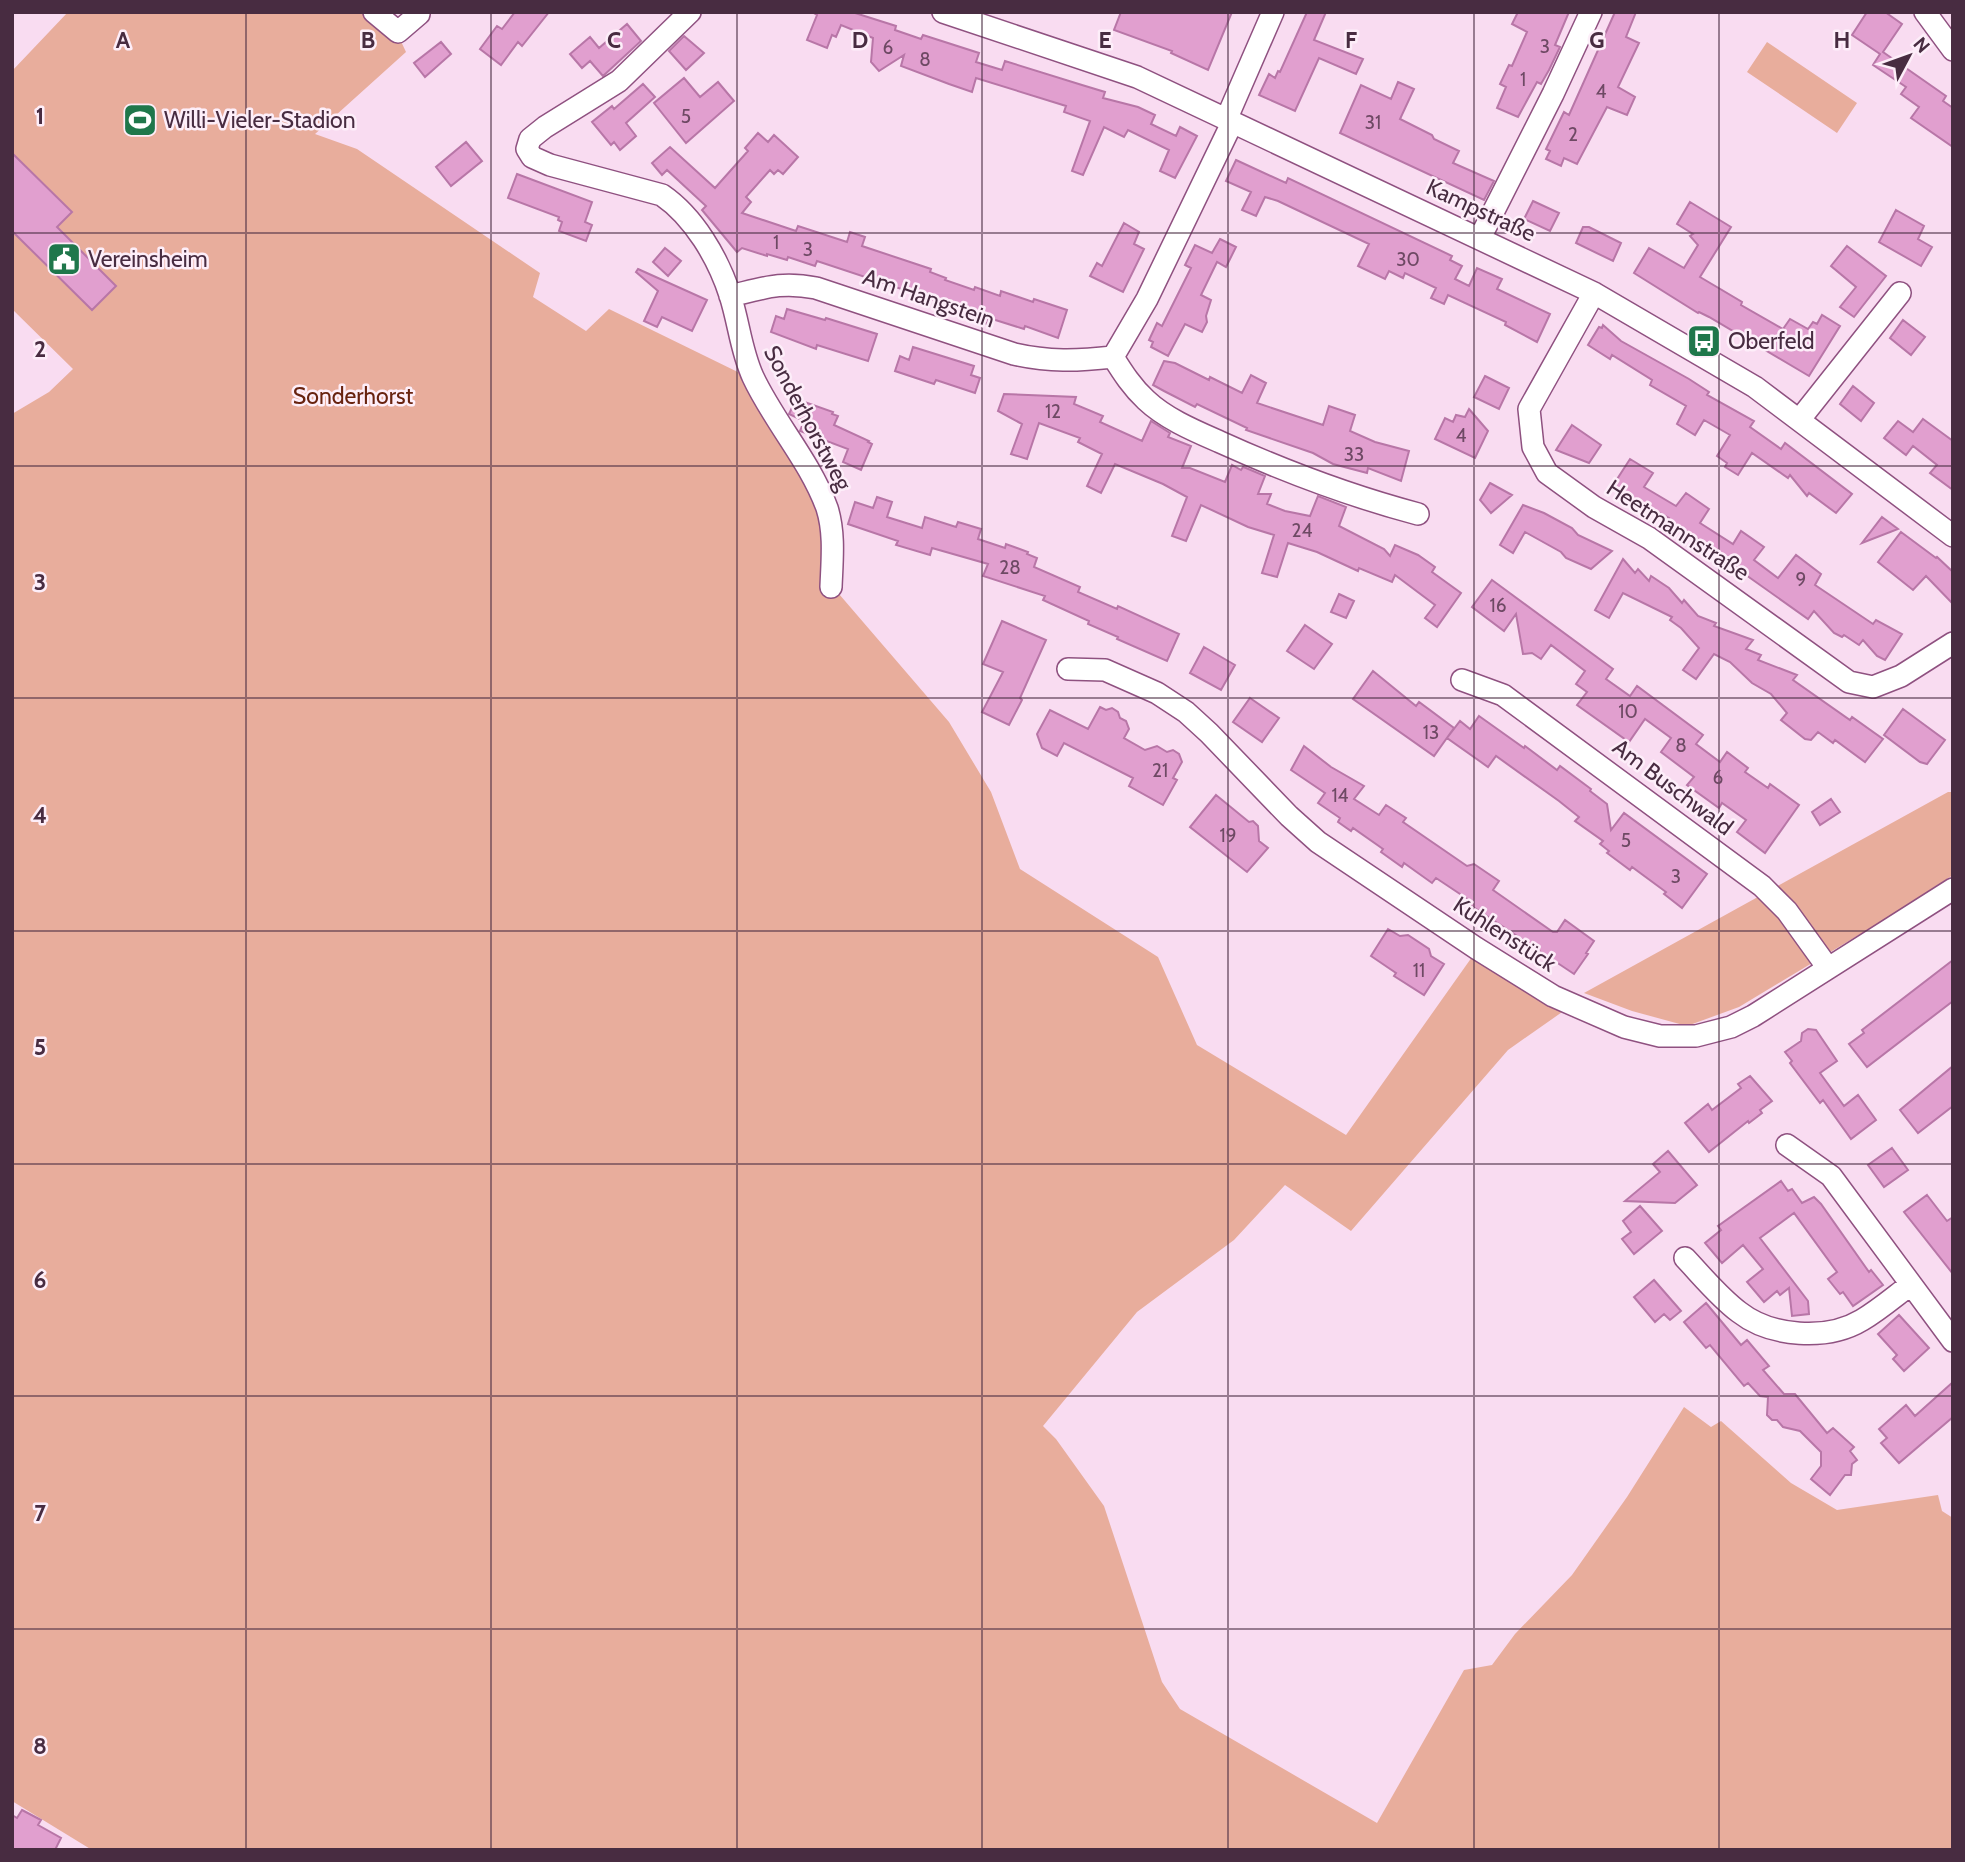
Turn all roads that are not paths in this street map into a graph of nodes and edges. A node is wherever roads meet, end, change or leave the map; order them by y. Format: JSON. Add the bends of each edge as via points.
{"nodes":[{"id":1,"x":374,"y":12,"type":"edge"},
{"id":2,"x":690,"y":12,"type":"edge"},
{"id":3,"x":943,"y":12,"type":"edge"},
{"id":4,"x":1273,"y":12,"type":"edge"},
{"id":5,"x":1591,"y":12,"type":"edge"},
{"id":6,"x":1925,"y":12,"type":"edge"},
{"id":7,"x":419,"y":14,"type":"edge"},
{"id":8,"x":1953,"y":50,"type":"edge"},
{"id":9,"x":1229,"y":122,"type":"junction"},
{"id":10,"x":1480,"y":239,"type":"junction"},
{"id":11,"x":1594,"y":293,"type":"junction"},
{"id":12,"x":1900,"y":293,"type":"dead end"},
{"id":13,"x":730,"y":296,"type":"junction"},
{"id":14,"x":1113,"y":357,"type":"junction"},
{"id":15,"x":1800,"y":419,"type":"junction"},
{"id":16,"x":1418,"y":514,"type":"dead end"},
{"id":17,"x":1952,"y":535,"type":"edge"},
{"id":18,"x":831,"y":587,"type":"dead end"},
{"id":19,"x":1953,"y":643,"type":"edge"},
{"id":20,"x":1068,"y":669,"type":"dead end"},
{"id":21,"x":1462,"y":680,"type":"dead end"},
{"id":22,"x":1953,"y":889,"type":"edge"},
{"id":23,"x":1828,"y":968,"type":"junction"},
{"id":24,"x":1787,"y":1145,"type":"dead end"},
{"id":25,"x":1685,"y":1258,"type":"dead end"},
{"id":26,"x":1910,"y":1285,"type":"junction"},
{"id":27,"x":1953,"y":1341,"type":"edge"}],
"edges":[{"from":1,"to":7,"type":"street","via":[[398,32]]},
{"from":2,"to":13,"type":"street","name":"Sonderhorstweg","via":[[619,81],[545,127],[530,139],[527,149],[532,157],[550,165],[668,199],[685,215],[716,261]]},
{"from":3,"to":9,"type":"street","name":"Kampstraße","via":[[1115,68]]},
{"from":4,"to":9,"type":"street"},
{"from":5,"to":10,"type":"street"},
{"from":6,"to":8,"type":"street"},
{"from":9,"to":10,"type":"street","name":"Kampstraße"},
{"from":9,"to":14,"type":"street","via":[[1147,299]]},
{"from":10,"to":11,"type":"street","name":"Kampstraße"},
{"from":11,"to":15,"type":"street","name":"Kampstraße","via":[[1755,387]]},
{"from":11,"to":19,"type":"street","name":"Heetmannstraße","via":[[1529,409],[1533,447],[1547,473],[1649,538],[1849,682],[1873,687],[1901,676]]},
{"from":12,"to":15,"type":"street"},
{"from":13,"to":14,"type":"street","name":"Am Hangstein","via":[[792,283],[1033,359]]},
{"from":13,"to":18,"type":"street","name":"Sonderhorstweg","via":[[753,376],[827,508],[833,540]]},
{"from":14,"to":16,"type":"street","via":[[1147,402],[1183,425],[1265,463]]},
{"from":15,"to":17,"type":"street","name":"Kampstraße"},
{"from":20,"to":23,"type":"street","name":"Kuhlenstück","via":[[1105,670],[1157,693],[1209,733],[1318,842],[1553,996],[1624,1027],[1660,1036],[1696,1035],[1731,1027]]},
{"from":21,"to":23,"type":"street","name":"Am Buschwald","via":[[1503,695],[1762,886],[1787,911]]},
{"from":22,"to":23,"type":"street","name":"Kuhlenstück"},
{"from":24,"to":26,"type":"street","via":[[1831,1176]]},
{"from":25,"to":26,"type":"street","via":[[1740,1313],[1787,1332],[1819,1334],[1861,1321]]},
{"from":26,"to":27,"type":"street"}]}
